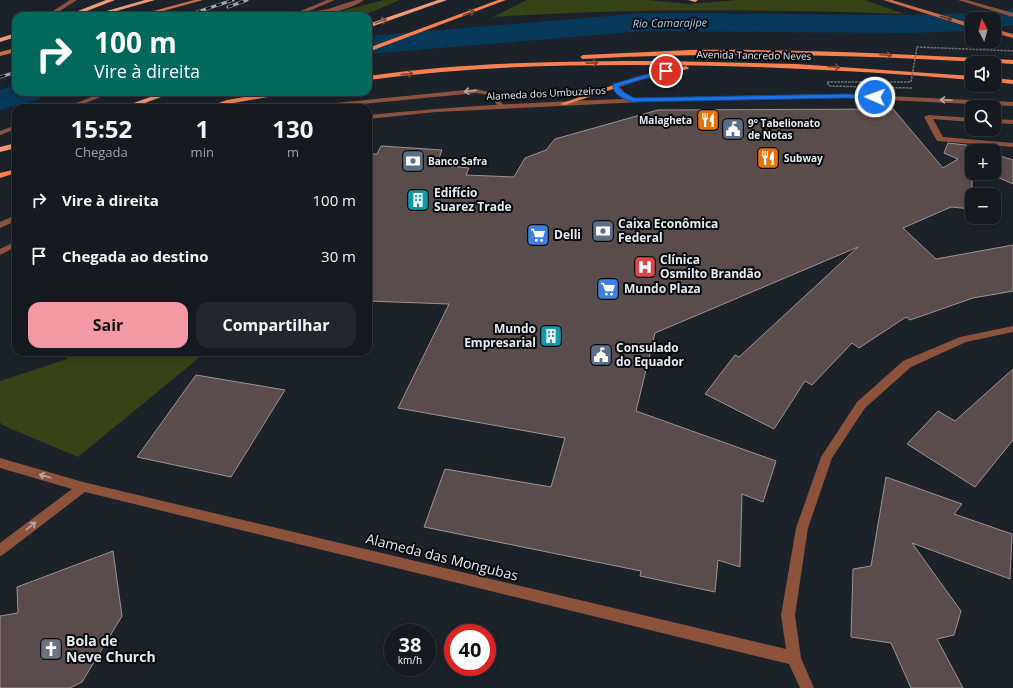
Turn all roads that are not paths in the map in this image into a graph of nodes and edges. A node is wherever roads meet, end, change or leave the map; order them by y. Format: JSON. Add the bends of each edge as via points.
{"nodes":[{"id":1,"x":74,"y":0,"type":"edge"},
{"id":2,"x":112,"y":0,"type":"edge"},
{"id":3,"x":152,"y":0,"type":"edge"},
{"id":4,"x":200,"y":0,"type":"edge"},
{"id":5,"x":332,"y":0,"type":"edge"},
{"id":6,"x":361,"y":0,"type":"edge"},
{"id":7,"x":428,"y":0,"type":"edge"},
{"id":8,"x":444,"y":0,"type":"edge"},
{"id":9,"x":503,"y":0,"type":"edge"},
{"id":10,"x":691,"y":0,"type":"edge"},
{"id":11,"x":695,"y":0,"type":"edge"},
{"id":12,"x":886,"y":0,"type":"edge"},
{"id":13,"x":889,"y":0,"type":"edge"},
{"id":14,"x":960,"y":0,"type":"edge"},
{"id":15,"x":897,"y":4,"type":"junction"},
{"id":16,"x":411,"y":11,"type":"junction"},
{"id":17,"x":54,"y":12,"type":"edge"},
{"id":18,"x":79,"y":12,"type":"edge"},
{"id":19,"x":107,"y":12,"type":"edge"},
{"id":20,"x":154,"y":12,"type":"edge"},
{"id":21,"x":303,"y":12,"type":"edge"},
{"id":22,"x":331,"y":12,"type":"edge"},
{"id":23,"x":1013,"y":15,"type":"edge"},
{"id":24,"x":965,"y":24,"type":"edge"},
{"id":25,"x":372,"y":25,"type":"edge"},
{"id":26,"x":1001,"y":33,"type":"edge"},
{"id":27,"x":12,"y":36,"type":"edge"},
{"id":28,"x":1013,"y":36,"type":"edge"},
{"id":29,"x":0,"y":40,"type":"edge"},
{"id":30,"x":372,"y":49,"type":"edge"},
{"id":31,"x":12,"y":51,"type":"edge"},
{"id":32,"x":0,"y":54,"type":"edge"},
{"id":33,"x":1013,"y":62,"type":"edge"},
{"id":34,"x":716,"y":64,"type":"junction"},
{"id":35,"x":512,"y":65,"type":"junction"},
{"id":36,"x":965,"y":77,"type":"edge"},
{"id":37,"x":372,"y":78,"type":"edge"},
{"id":38,"x":1001,"y":81,"type":"edge"},
{"id":39,"x":1013,"y":82,"type":"edge"},
{"id":40,"x":616,"y":85,"type":"junction"},
{"id":41,"x":99,"y":96,"type":"edge"},
{"id":42,"x":160,"y":96,"type":"edge"},
{"id":43,"x":243,"y":96,"type":"edge"},
{"id":44,"x":262,"y":96,"type":"edge"},
{"id":45,"x":633,"y":100,"type":"junction"},
{"id":46,"x":227,"y":102,"type":"junction"},
{"id":47,"x":77,"y":104,"type":"edge"},
{"id":48,"x":136,"y":104,"type":"edge"},
{"id":49,"x":220,"y":104,"type":"edge"},
{"id":50,"x":344,"y":104,"type":"edge"},
{"id":51,"x":563,"y":104,"type":"junction"},
{"id":52,"x":1013,"y":104,"type":"edge"},
{"id":53,"x":501,"y":106,"type":"junction"},
{"id":54,"x":372,"y":117,"type":"edge"},
{"id":55,"x":965,"y":120,"type":"edge"},
{"id":56,"x":1001,"y":121,"type":"edge"},
{"id":57,"x":1013,"y":122,"type":"edge"},
{"id":58,"x":12,"y":128,"type":"edge"},
{"id":59,"x":0,"y":133,"type":"edge"},
{"id":60,"x":1013,"y":145,"type":"edge"},
{"id":61,"x":12,"y":146,"type":"edge"},
{"id":62,"x":0,"y":150,"type":"edge"},
{"id":63,"x":12,"y":172,"type":"edge"},
{"id":64,"x":0,"y":176,"type":"edge"},
{"id":65,"x":12,"y":220,"type":"edge"},
{"id":66,"x":0,"y":226,"type":"edge"},
{"id":67,"x":12,"y":246,"type":"edge"},
{"id":68,"x":0,"y":252,"type":"edge"},
{"id":69,"x":1013,"y":330,"type":"edge"},
{"id":70,"x":0,"y":463,"type":"edge"},
{"id":71,"x":83,"y":487,"type":"junction"},
{"id":72,"x":0,"y":550,"type":"edge"},
{"id":73,"x":794,"y":658,"type":"junction"},
{"id":74,"x":808,"y":688,"type":"edge"}],
"edges":[{"from":1,"to":17,"type":"street"},
{"from":2,"to":18,"type":"highway"},
{"from":3,"to":19,"type":"highway"},
{"from":4,"to":20,"type":"main road"},
{"from":5,"to":21,"type":"street"},
{"from":6,"to":22,"type":"street"},
{"from":7,"to":16,"type":"highway"},
{"from":8,"to":16,"type":"highway"},
{"from":30,"to":9,"type":"main road","one_way":true},
{"from":10,"to":11,"type":"highway"},
{"from":12,"to":15,"type":"main road"},
{"from":13,"to":15,"type":"main road"},
{"from":14,"to":23,"type":"street"},
{"from":15,"to":24,"type":"main road","one_way":true},
{"from":25,"to":16,"type":"highway","one_way":true},
{"from":26,"to":28,"type":"main road"},
{"from":27,"to":29,"type":"highway"},
{"from":31,"to":32,"type":"main road"},
{"from":35,"to":33,"type":"main road","one_way":true,"via":[[562,58],[704,52],[881,55]]},
{"from":35,"to":34,"type":"main road","name":"Avenida Tancredo Neves","one_way":true},
{"from":34,"to":36,"type":"main road","name":"Avenida Tancredo Neves","one_way":true,"via":[[885,70]]},
{"from":34,"to":40,"type":"main road","via":[[666,71]]},
{"from":37,"to":35,"type":"main road","name":"Avenida Tancredo Neves","one_way":true},
{"from":38,"to":39,"type":"main road"},
{"from":40,"to":45,"type":"main road","via":[[621,94]]},
{"from":40,"to":51,"type":"main road"},
{"from":41,"to":47,"type":"street"},
{"from":42,"to":48,"type":"highway"},
{"from":43,"to":46,"type":"main road"},
{"from":44,"to":46,"type":"main road"},
{"from":45,"to":51,"type":"street","name":"Alameda dos Umbuzeiros"},
{"from":52,"to":45,"type":"street","name":"Alameda dos Umbuzeiros","one_way":true,"via":[[846,96]]},
{"from":46,"to":49,"type":"main road"},
{"from":53,"to":50,"type":"street","one_way":true,"via":[[492,92],[476,90]]},
{"from":51,"to":53,"type":"street","name":"Alameda dos Umbuzeiros"},
{"from":53,"to":54,"type":"street","name":"Alameda dos Umbuzeiros"},
{"from":55,"to":60,"type":"street","via":[[928,117],[940,139]]},
{"from":56,"to":57,"type":"street"},
{"from":58,"to":59,"type":"street"},
{"from":61,"to":62,"type":"highway"},
{"from":63,"to":64,"type":"main road"},
{"from":65,"to":66,"type":"street"},
{"from":67,"to":68,"type":"street"},
{"from":69,"to":73,"type":"street","via":[[964,338],[907,364],[861,405],[827,457],[802,528],[788,615]]},
{"from":71,"to":70,"type":"street","name":"Alameda das Mongubas","one_way":true},
{"from":72,"to":71,"type":"street","one_way":true},
{"from":71,"to":73,"type":"street","name":"Alameda das Mongubas"},
{"from":73,"to":74,"type":"street"}]}
